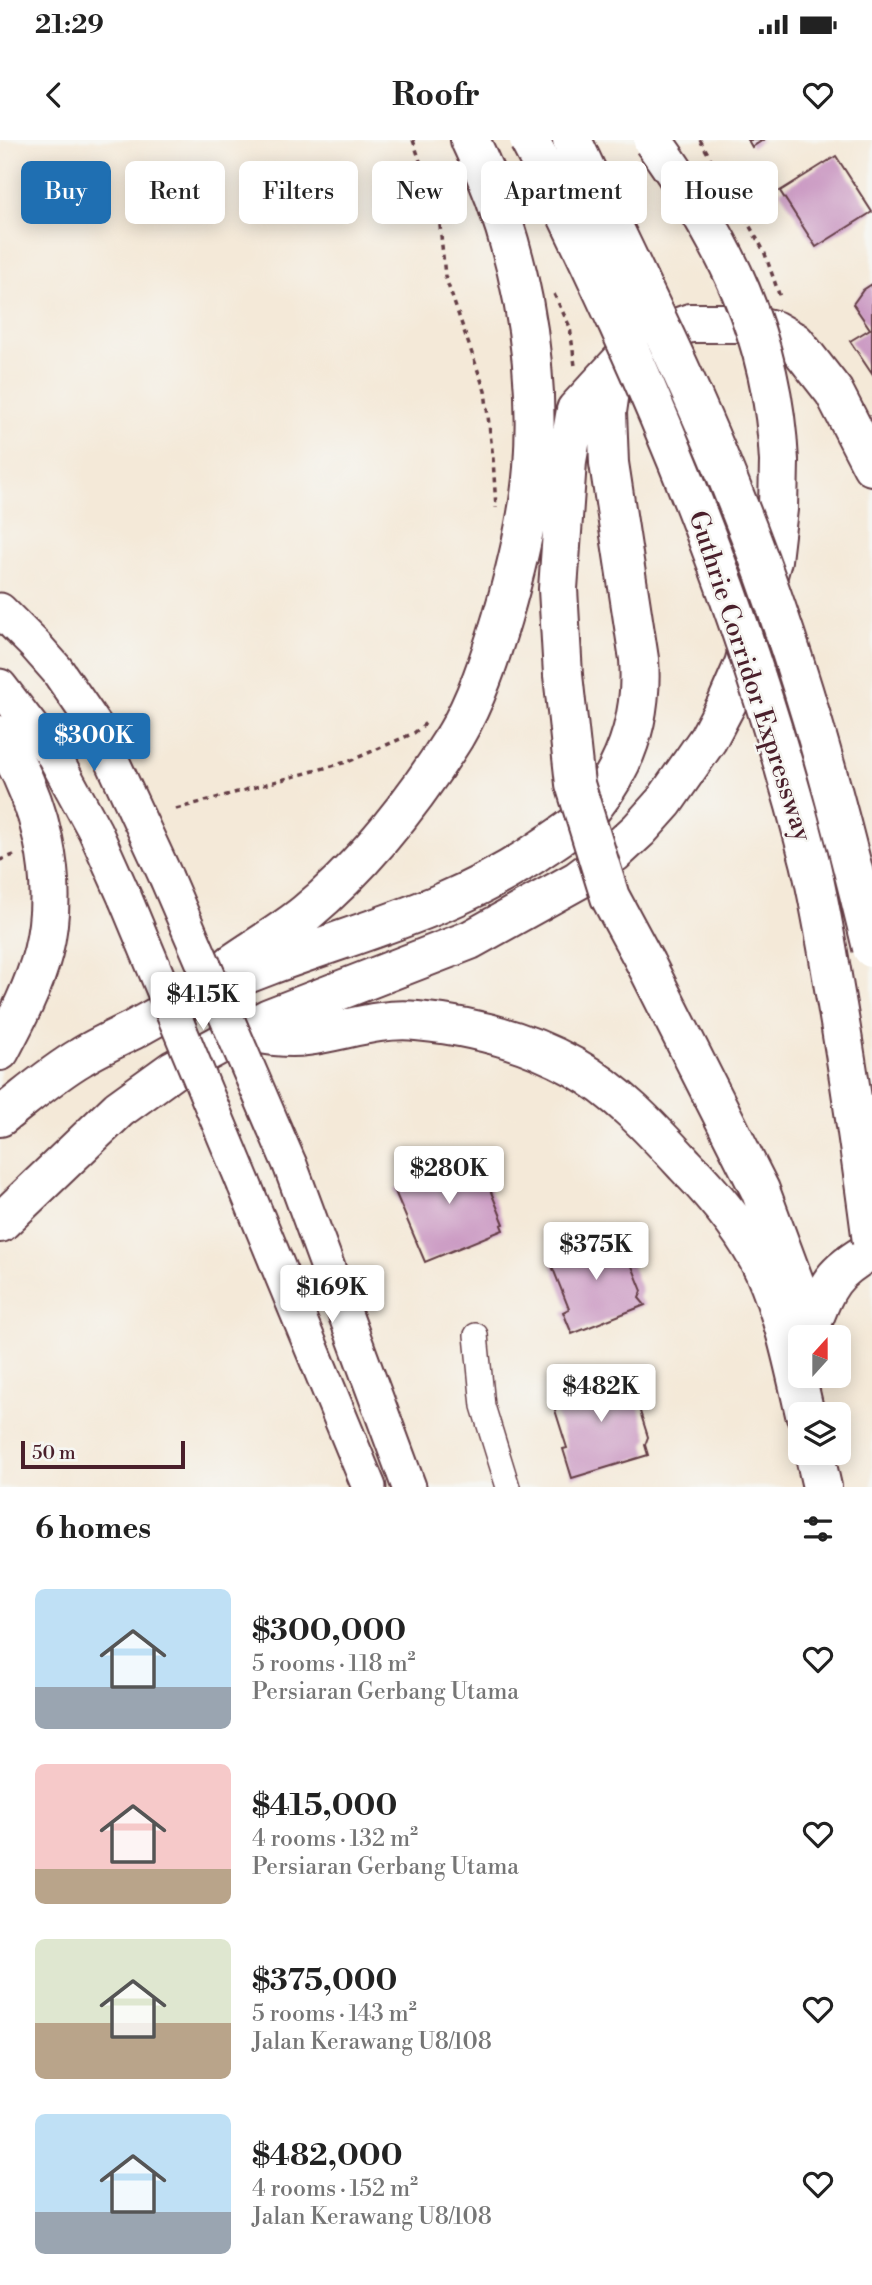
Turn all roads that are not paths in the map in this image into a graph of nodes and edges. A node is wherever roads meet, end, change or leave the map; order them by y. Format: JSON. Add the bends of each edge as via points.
{"nodes":[{"id":1,"x":470,"y":140,"type":"edge"},
{"id":2,"x":529,"y":140,"type":"edge"},
{"id":3,"x":572,"y":140,"type":"edge"},
{"id":4,"x":652,"y":140,"type":"edge"},
{"id":5,"x":613,"y":370,"type":"junction"},
{"id":6,"x":872,"y":466,"type":"edge"},
{"id":7,"x":0,"y":610,"type":"edge"},
{"id":8,"x":0,"y":686,"type":"edge"},
{"id":9,"x":0,"y":735,"type":"edge"},
{"id":10,"x":872,"y":948,"type":"edge"},
{"id":11,"x":203,"y":993,"type":"junction"},
{"id":12,"x":242,"y":1031,"type":"junction"},
{"id":13,"x":0,"y":1051,"type":"edge"},
{"id":14,"x":0,"y":1117,"type":"edge"},
{"id":15,"x":0,"y":1223,"type":"edge"},
{"id":16,"x":872,"y":1242,"type":"edge"},
{"id":17,"x":872,"y":1250,"type":"edge"},
{"id":18,"x":810,"y":1325,"type":"edge"},
{"id":19,"x":814,"y":1325,"type":"edge"},
{"id":20,"x":477,"y":1335,"type":"dead end"},
{"id":21,"x":802,"y":1402,"type":"edge"},
{"id":22,"x":817,"y":1465,"type":"edge"},
{"id":23,"x":837,"y":1465,"type":"edge"},
{"id":24,"x":369,"y":1487,"type":"edge"},
{"id":25,"x":409,"y":1487,"type":"edge"},
{"id":26,"x":508,"y":1487,"type":"edge"},
{"id":27,"x":822,"y":1487,"type":"edge"},
{"id":28,"x":839,"y":1487,"type":"edge"}],
"edges":[{"from":1,"to":11,"type":"highway","via":[[506,226],[524,306],[532,376],[533,469],[508,599],[474,697],[414,797],[363,857],[305,914],[220,972]]},
{"from":2,"to":16,"type":"highway","name":"Guthrie Corridor Expressway","bridge":true,"via":[[580,240],[689,488],[785,769],[824,926],[855,1104]]},
{"from":3,"to":10,"type":"highway","name":"Guthrie Corridor Expressway","bridge":true,"via":[[703,421],[778,611],[821,748]]},
{"from":4,"to":12,"type":"highway","bridge":true,"via":[[686,187],[745,297],[778,428],[778,509],[772,560],[744,664],[727,703],[664,802],[614,853],[578,880],[470,940]]},
{"from":5,"to":6,"type":"highway","via":[[654,336],[690,323],[746,323],[774,330],[795,342],[834,392]]},
{"from":5,"to":11,"type":"highway","via":[[608,441],[641,689],[618,771],[577,825],[483,886]]},
{"from":5,"to":18,"type":"highway","bridge":true,"via":[[576,410],[567,461],[558,589],[575,784],[610,897],[761,1190]]},
{"from":7,"to":25,"type":"main road","bridge":true,"via":[[57,670],[97,728],[290,1165]]},
{"from":8,"to":24,"type":"main road","bridge":true,"via":[[54,755],[95,831]]},
{"from":9,"to":13,"type":"highway","via":[[33,805],[50,877],[43,952]]},
{"from":11,"to":14,"type":"highway","via":[[80,1057]]},
{"from":12,"to":15,"type":"highway","via":[[173,1070],[120,1109]]},
{"from":12,"to":21,"type":"highway","via":[[306,1037],[366,1024],[414,1020],[482,1031],[575,1068],[642,1119],[693,1172],[742,1234],[780,1313]]},
{"from":17,"to":19,"type":"highway","via":[[848,1264],[830,1283]]},
{"from":20,"to":26,"type":"street","via":[[483,1406]]},
{"from":22,"to":27,"type":"highway"},
{"from":23,"to":28,"type":"highway"}]}
